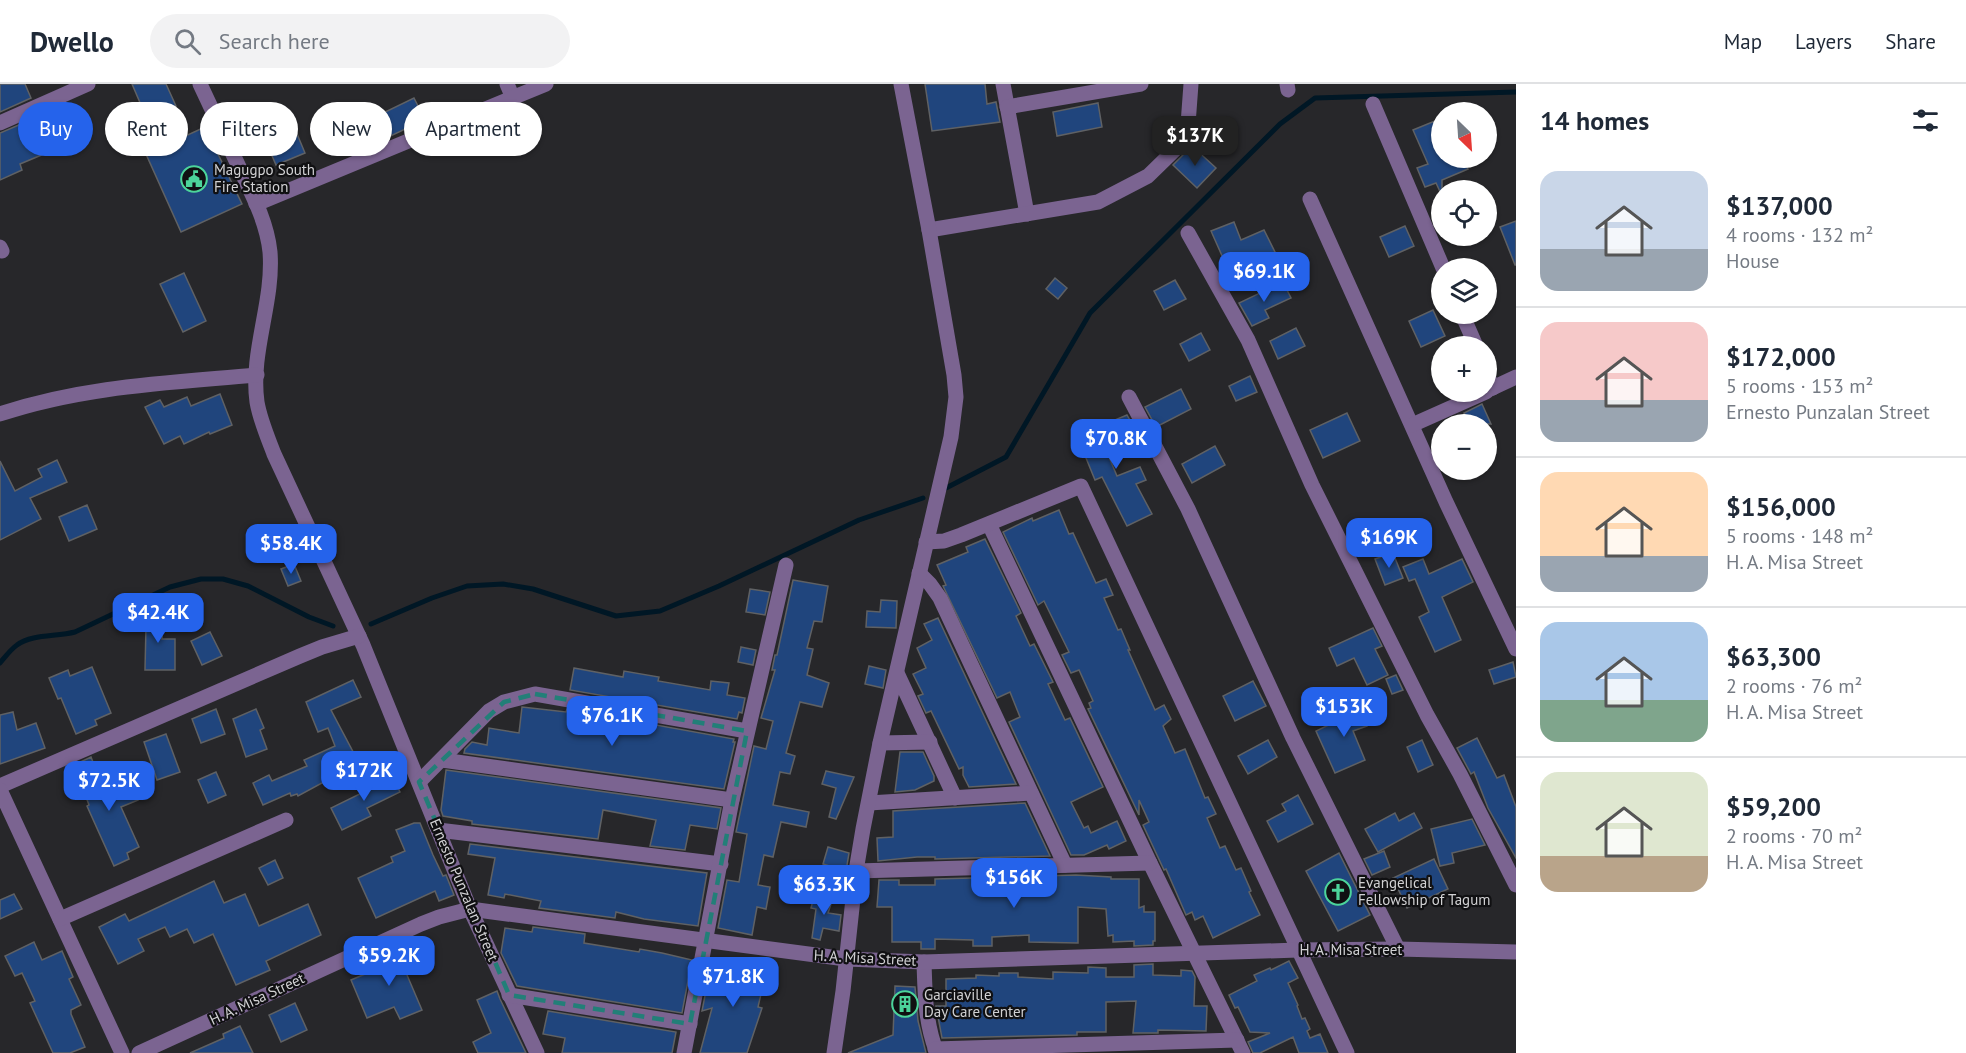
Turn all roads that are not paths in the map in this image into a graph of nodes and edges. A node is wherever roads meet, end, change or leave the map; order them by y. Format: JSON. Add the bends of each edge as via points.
{"nodes":[{"id":1,"x":88,"y":84,"type":"edge"},
{"id":2,"x":200,"y":84,"type":"edge"},
{"id":3,"x":546,"y":84,"type":"edge"},
{"id":4,"x":901,"y":84,"type":"edge"},
{"id":5,"x":1003,"y":84,"type":"edge"},
{"id":6,"x":1142,"y":84,"type":"edge"},
{"id":7,"x":1191,"y":84,"type":"edge"},
{"id":8,"x":510,"y":91,"type":"edge"},
{"id":9,"x":1373,"y":104,"type":"dead end"},
{"id":10,"x":1007,"y":107,"type":"junction"},
{"id":11,"x":0,"y":123,"type":"edge"},
{"id":12,"x":1310,"y":199,"type":"dead end"},
{"id":13,"x":256,"y":204,"type":"junction"},
{"id":14,"x":1027,"y":214,"type":"junction"},
{"id":15,"x":929,"y":230,"type":"junction"},
{"id":16,"x":1188,"y":233,"type":"dead end"},
{"id":17,"x":1439,"y":258,"type":"edge"},
{"id":18,"x":257,"y":375,"type":"junction"},
{"id":19,"x":1516,"y":377,"type":"edge"},
{"id":20,"x":1497,"y":386,"type":"edge"},
{"id":21,"x":1128,"y":397,"type":"dead end"},
{"id":22,"x":1462,"y":402,"type":"edge"},
{"id":23,"x":0,"y":414,"type":"edge"},
{"id":24,"x":1412,"y":425,"type":"junction"},
{"id":25,"x":989,"y":524,"type":"junction"},
{"id":26,"x":926,"y":542,"type":"junction"},
{"id":27,"x":786,"y":565,"type":"dead end"},
{"id":28,"x":919,"y":573,"type":"junction"},
{"id":29,"x":359,"y":636,"type":"junction"},
{"id":30,"x":1516,"y":649,"type":"edge"},
{"id":31,"x":897,"y":673,"type":"junction"},
{"id":32,"x":747,"y":731,"type":"junction"},
{"id":33,"x":930,"y":742,"type":"junction"},
{"id":34,"x":880,"y":743,"type":"junction"},
{"id":35,"x":442,"y":760,"type":"junction"},
{"id":36,"x":419,"y":782,"type":"junction"},
{"id":37,"x":0,"y":788,"type":"edge"},
{"id":38,"x":1031,"y":793,"type":"junction"},
{"id":39,"x":955,"y":798,"type":"junction"},
{"id":40,"x":732,"y":800,"type":"junction"},
{"id":41,"x":869,"y":802,"type":"junction"},
{"id":42,"x":286,"y":820,"type":"dead end"},
{"id":43,"x":438,"y":830,"type":"junction"},
{"id":44,"x":1150,"y":863,"type":"junction"},
{"id":45,"x":721,"y":864,"type":"junction"},
{"id":46,"x":1065,"y":866,"type":"junction"},
{"id":47,"x":856,"y":871,"type":"junction"},
{"id":48,"x":1516,"y":885,"type":"edge"},
{"id":49,"x":470,"y":909,"type":"junction"},
{"id":50,"x":60,"y":919,"type":"junction"},
{"id":51,"x":706,"y":942,"type":"junction"},
{"id":52,"x":1398,"y":949,"type":"junction"},
{"id":53,"x":1298,"y":950,"type":"junction"},
{"id":54,"x":1516,"y":952,"type":"edge"},
{"id":55,"x":1194,"y":953,"type":"junction"},
{"id":56,"x":846,"y":959,"type":"junction"},
{"id":57,"x":924,"y":962,"type":"junction"},
{"id":58,"x":509,"y":995,"type":"junction"},
{"id":59,"x":690,"y":1024,"type":"junction"},
{"id":60,"x":1240,"y":1046,"type":"edge"},
{"id":61,"x":1159,"y":1048,"type":"edge"},
{"id":62,"x":1086,"y":1049,"type":"edge"},
{"id":63,"x":1018,"y":1050,"type":"edge"},
{"id":64,"x":936,"y":1051,"type":"edge"},
{"id":65,"x":122,"y":1053,"type":"edge"},
{"id":66,"x":139,"y":1053,"type":"edge"},
{"id":67,"x":537,"y":1053,"type":"edge"},
{"id":68,"x":684,"y":1053,"type":"edge"},
{"id":69,"x":834,"y":1053,"type":"edge"},
{"id":70,"x":1347,"y":1053,"type":"edge"}],
"edges":[{"from":1,"to":11,"type":"street"},
{"from":2,"to":13,"type":"street","name":"Ernesto Punzalan Street"},
{"from":3,"to":8,"type":"street"},
{"from":4,"to":15,"type":"street"},
{"from":5,"to":10,"type":"street"},
{"from":6,"to":10,"type":"street"},
{"from":7,"to":14,"type":"street","via":[[1187,138],[1148,176],[1098,202]]},
{"from":8,"to":13,"type":"street"},
{"from":9,"to":17,"type":"street"},
{"from":10,"to":14,"type":"street"},
{"from":12,"to":24,"type":"street"},
{"from":13,"to":18,"type":"street","name":"Ernesto Punzalan Street","via":[[270,253]]},
{"from":14,"to":15,"type":"street"},
{"from":15,"to":26,"type":"street","via":[[956,397]]},
{"from":16,"to":48,"type":"street","via":[[1248,340],[1312,485]]},
{"from":18,"to":23,"type":"street","via":[[103,389]]},
{"from":18,"to":29,"type":"street","name":"Ernesto Punzalan Street","via":[[257,402],[274,454]]},
{"from":19,"to":20,"type":"street"},
{"from":21,"to":52,"type":"street","via":[[1188,509],[1293,738]]},
{"from":22,"to":24,"type":"street"},
{"from":24,"to":30,"type":"street"},
{"from":25,"to":26,"type":"street","via":[[944,541]]},
{"from":25,"to":44,"type":"street"},
{"from":25,"to":53,"type":"street","via":[[1081,486]]},
{"from":26,"to":28,"type":"street"},
{"from":27,"to":32,"type":"street"},
{"from":28,"to":31,"type":"street"},
{"from":28,"to":38,"type":"street","via":[[940,598]]},
{"from":29,"to":36,"type":"street","name":"Ernesto Punzalan Street"},
{"from":29,"to":37,"type":"street","via":[[300,656]]},
{"from":31,"to":33,"type":"street"},
{"from":31,"to":34,"type":"street"},
{"from":32,"to":35,"type":"street","via":[[536,694],[504,702],[489,711]]},
{"from":32,"to":40,"type":"street"},
{"from":33,"to":34,"type":"street"},
{"from":33,"to":39,"type":"street"},
{"from":34,"to":41,"type":"street"},
{"from":35,"to":36,"type":"street"},
{"from":35,"to":40,"type":"street"},
{"from":36,"to":43,"type":"street","name":"Ernesto Punzalan Street"},
{"from":37,"to":50,"type":"street"},
{"from":38,"to":39,"type":"street"},
{"from":38,"to":46,"type":"street"},
{"from":39,"to":41,"type":"street"},
{"from":40,"to":45,"type":"street"},
{"from":41,"to":47,"type":"street"},
{"from":42,"to":50,"type":"street"},
{"from":43,"to":45,"type":"street"},
{"from":43,"to":49,"type":"street","name":"Ernesto Punzalan Street"},
{"from":44,"to":46,"type":"street"},
{"from":44,"to":55,"type":"street"},
{"from":45,"to":51,"type":"street"},
{"from":46,"to":47,"type":"street"},
{"from":47,"to":56,"type":"street"},
{"from":49,"to":51,"type":"street","name":"H. A. Misa Street"},
{"from":49,"to":58,"type":"street","name":"Ernesto Punzalan Street"},
{"from":49,"to":66,"type":"street","name":"H. A. Misa Street","via":[[421,924]]},
{"from":50,"to":65,"type":"street"},
{"from":51,"to":56,"type":"street","name":"H. A. Misa Street"},
{"from":51,"to":59,"type":"street"},
{"from":52,"to":53,"type":"street","name":"H. A. Misa Street"},
{"from":52,"to":54,"type":"street","name":"H. A. Misa Street"},
{"from":53,"to":55,"type":"street","name":"H. A. Misa Street"},
{"from":53,"to":70,"type":"street"},
{"from":55,"to":57,"type":"street","name":"H. A. Misa Street"},
{"from":55,"to":60,"type":"street"},
{"from":56,"to":57,"type":"street","name":"H. A. Misa Street"},
{"from":56,"to":69,"type":"street"},
{"from":57,"to":64,"type":"street","via":[[926,1011]]},
{"from":58,"to":59,"type":"street"},
{"from":58,"to":67,"type":"street","name":"Ernesto Punzalan Street"},
{"from":59,"to":68,"type":"street"},
{"from":60,"to":61,"type":"street"},
{"from":61,"to":62,"type":"street"},
{"from":62,"to":63,"type":"street"},
{"from":63,"to":64,"type":"street"}]}
